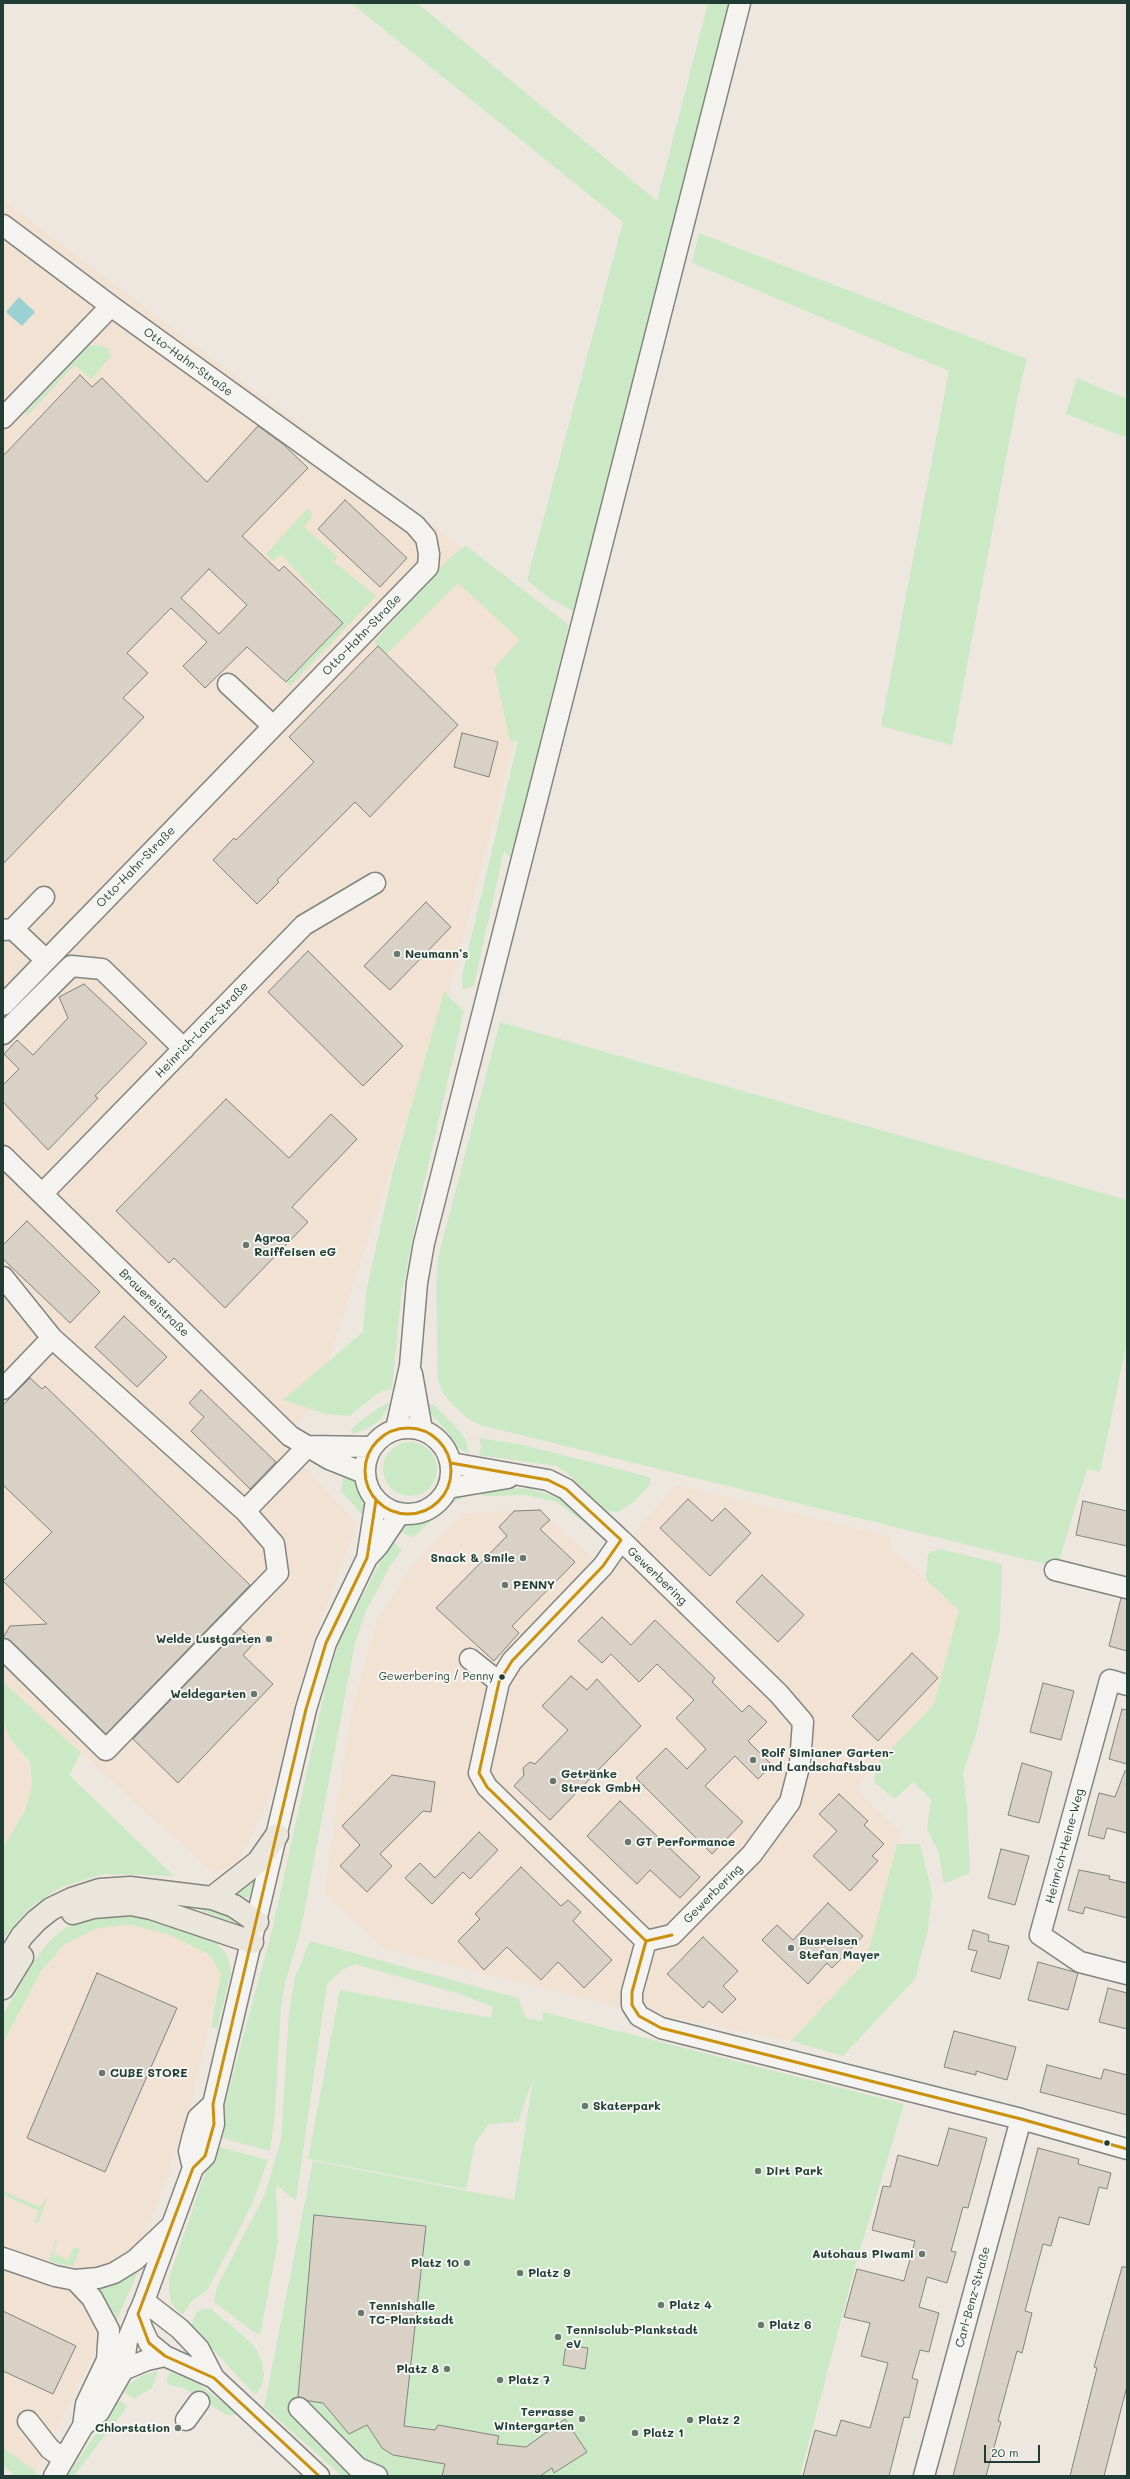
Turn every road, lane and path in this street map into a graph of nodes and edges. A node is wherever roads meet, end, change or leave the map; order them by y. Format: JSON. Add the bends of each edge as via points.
{"nodes":[{"id":1,"x":740,"y":3,"type":"edge"},
{"id":2,"x":3,"y":225,"type":"edge"},
{"id":3,"x":111,"y":306,"type":"junction"},
{"id":4,"x":3,"y":418,"type":"edge"},
{"id":5,"x":228,"y":684,"type":"dead end"},
{"id":6,"x":273,"y":726,"type":"junction"},
{"id":7,"x":375,"y":883,"type":"dead end"},
{"id":8,"x":44,"y":897,"type":"dead end"},
{"id":9,"x":8,"y":930,"type":"edge"},
{"id":10,"x":46,"y":960,"type":"junction"},
{"id":11,"x":3,"y":1005,"type":"edge"},
{"id":12,"x":3,"y":1034,"type":"edge"},
{"id":13,"x":184,"y":1050,"type":"junction"},
{"id":14,"x":3,"y":1156,"type":"edge"},
{"id":15,"x":42,"y":1194,"type":"junction"},
{"id":16,"x":3,"y":1277,"type":"edge"},
{"id":17,"x":52,"y":1338,"type":"junction"},
{"id":18,"x":410,"y":1366,"type":"junction"},
{"id":19,"x":3,"y":1389,"type":"edge"},
{"id":20,"x":396,"y":1429,"type":"junction"},
{"id":21,"x":422,"y":1430,"type":"junction"},
{"id":22,"x":308,"y":1446,"type":"junction"},
{"id":23,"x":371,"y":1447,"type":"junction"},
{"id":24,"x":450,"y":1463,"type":"junction"},
{"id":25,"x":364,"y":1473,"type":"junction"},
{"id":26,"x":519,"y":1475,"type":"junction"},
{"id":27,"x":448,"y":1488,"type":"junction"},
{"id":28,"x":376,"y":1500,"type":"junction"},
{"id":29,"x":245,"y":1510,"type":"junction"},
{"id":30,"x":400,"y":1513,"type":"junction"},
{"id":31,"x":621,"y":1540,"type":"junction"},
{"id":32,"x":367,"y":1558,"type":"junction"},
{"id":33,"x":1055,"y":1570,"type":"dead end"},
{"id":34,"x":1127,"y":1588,"type":"edge"},
{"id":35,"x":3,"y":1649,"type":"edge"},
{"id":36,"x":470,"y":1659,"type":"dead end"},
{"id":37,"x":499,"y":1682,"type":"junction"},
{"id":38,"x":1127,"y":1685,"type":"edge"},
{"id":39,"x":277,"y":1835,"type":"junction"},
{"id":40,"x":212,"y":1898,"type":"junction"},
{"id":41,"x":255,"y":1932,"type":"junction"},
{"id":42,"x":646,"y":1941,"type":"junction"},
{"id":43,"x":3,"y":1967,"type":"edge"},
{"id":44,"x":1127,"y":1974,"type":"edge"},
{"id":45,"x":3,"y":1988,"type":"edge"},
{"id":46,"x":1021,"y":2119,"type":"junction"},
{"id":47,"x":1127,"y":2149,"type":"edge"},
{"id":48,"x":173,"y":2224,"type":"junction"},
{"id":49,"x":3,"y":2258,"type":"edge"},
{"id":50,"x":75,"y":2280,"type":"junction"},
{"id":51,"x":141,"y":2308,"type":"junction"},
{"id":52,"x":165,"y":2356,"type":"junction"},
{"id":53,"x":115,"y":2365,"type":"junction"},
{"id":54,"x":214,"y":2378,"type":"junction"},
{"id":55,"x":199,"y":2402,"type":"dead end"},
{"id":56,"x":299,"y":2408,"type":"dead end"},
{"id":57,"x":186,"y":2420,"type":"dead end"},
{"id":58,"x":28,"y":2421,"type":"dead end"},
{"id":59,"x":64,"y":2459,"type":"junction"},
{"id":60,"x":54,"y":2476,"type":"edge"},
{"id":61,"x":319,"y":2476,"type":"edge"},
{"id":62,"x":377,"y":2476,"type":"edge"},
{"id":63,"x":924,"y":2476,"type":"edge"}],
"edges":[{"from":1,"to":18,"type":"street","via":[[424,1243],[417,1283]]},
{"from":2,"to":3,"type":"street","name":"Otto-Hahn-Straße"},
{"from":3,"to":4,"type":"street"},
{"from":3,"to":6,"type":"street","name":"Otto-Hahn-Straße","via":[[415,525],[426,538],[428,567]]},
{"from":5,"to":6,"type":"street"},
{"from":6,"to":10,"type":"street","name":"Otto-Hahn-Straße"},
{"from":7,"to":13,"type":"street","name":"Heinrich-Lanz-Straße","via":[[304,925]]},
{"from":8,"to":9,"type":"street"},
{"from":9,"to":10,"type":"street"},
{"from":10,"to":11,"type":"street","name":"Otto-Hahn-Straße"},
{"from":12,"to":13,"type":"street","via":[[71,966],[102,969]]},
{"from":13,"to":15,"type":"street","name":"Heinrich-Lanz-Straße"},
{"from":14,"to":15,"type":"street","name":"Brauereistraße"},
{"from":15,"to":22,"type":"street","name":"Brauereistraße","via":[[290,1436]]},
{"from":16,"to":17,"type":"street"},
{"from":17,"to":19,"type":"street"},
{"from":17,"to":29,"type":"street"},
{"from":18,"to":20,"type":"street"},
{"from":18,"to":21,"type":"street"},
{"from":20,"to":21,"type":"street"},
{"from":20,"to":23,"type":"street","via":[[386,1433]]},
{"from":21,"to":24,"type":"street","via":[[441,1442]]},
{"from":22,"to":23,"type":"street","name":"Brauereistraße"},
{"from":22,"to":25,"type":"street","name":"Brauereistraße","via":[[329,1460]]},
{"from":22,"to":29,"type":"street"},
{"from":23,"to":25,"type":"street","via":[[365,1460]]},
{"from":24,"to":26,"type":"street"},
{"from":24,"to":27,"type":"street"},
{"from":25,"to":28,"type":"street","via":[[368,1488]]},
{"from":26,"to":27,"type":"street"},
{"from":26,"to":31,"type":"street","via":[[548,1480],[566,1489]]},
{"from":27,"to":30,"type":"street","via":[[440,1500],[428,1509],[415,1514]]},
{"from":28,"to":30,"type":"street","via":[[391,1511]]},
{"from":28,"to":32,"type":"street"},
{"from":29,"to":35,"type":"street","via":[[274,1544],[278,1573],[106,1750]]},
{"from":30,"to":32,"type":"street"},
{"from":31,"to":37,"type":"street","name":"Gewerbering","via":[[603,1566],[512,1661]]},
{"from":31,"to":42,"type":"street","name":"Gewerbering","via":[[779,1694],[803,1722],[800,1763],[790,1802],[786,1808],[752,1854],[672,1935]]},
{"from":32,"to":39,"type":"street","via":[[326,1643],[306,1709]]},
{"from":33,"to":34,"type":"street"},
{"from":36,"to":37,"type":"street"},
{"from":37,"to":42,"type":"street","name":"Gewerbering","via":[[479,1773],[487,1787]]},
{"from":38,"to":44,"type":"street","name":"Heinrich-Heine-Weg","via":[[1110,1680],[1040,1935],[1080,1962]]},
{"from":39,"to":40,"type":"highway","via":[[258,1862],[240,1879]]},
{"from":39,"to":41,"type":"street"},
{"from":40,"to":41,"type":"highway","via":[[234,1906]]},
{"from":40,"to":43,"type":"highway","via":[[130,1888],[100,1890],[72,1899],[51,1909],[36,1921],[22,1936]]},
{"from":41,"to":45,"type":"highway","via":[[131,1904],[93,1907],[73,1912],[51,1924],[32,1943]]},
{"from":41,"to":48,"type":"street","via":[[213,2104],[214,2124],[205,2156],[193,2168]]},
{"from":42,"to":46,"type":"street","via":[[632,1992],[632,2005],[639,2016],[661,2028]]},
{"from":46,"to":47,"type":"street"},
{"from":46,"to":63,"type":"street","name":"Carl-Benz-Straße"},
{"from":48,"to":50,"type":"street","via":[[135,2260],[114,2273],[98,2278]]},
{"from":48,"to":51,"type":"street"},
{"from":49,"to":50,"type":"street","via":[[54,2276]]},
{"from":50,"to":53,"type":"street","via":[[92,2298],[109,2330]]},
{"from":51,"to":52,"type":"street","via":[[142,2328],[149,2343]]},
{"from":51,"to":53,"type":"street"},
{"from":51,"to":54,"type":"street","via":[[180,2329],[199,2349]]},
{"from":52,"to":53,"type":"street"},
{"from":52,"to":54,"type":"street"},
{"from":53,"to":59,"type":"street","via":[[99,2412],[83,2426]]},
{"from":54,"to":61,"type":"street"},
{"from":55,"to":57,"type":"street"},
{"from":56,"to":62,"type":"street","via":[[358,2468]]},
{"from":58,"to":59,"type":"street","via":[[39,2438]]},
{"from":59,"to":60,"type":"street"}]}
